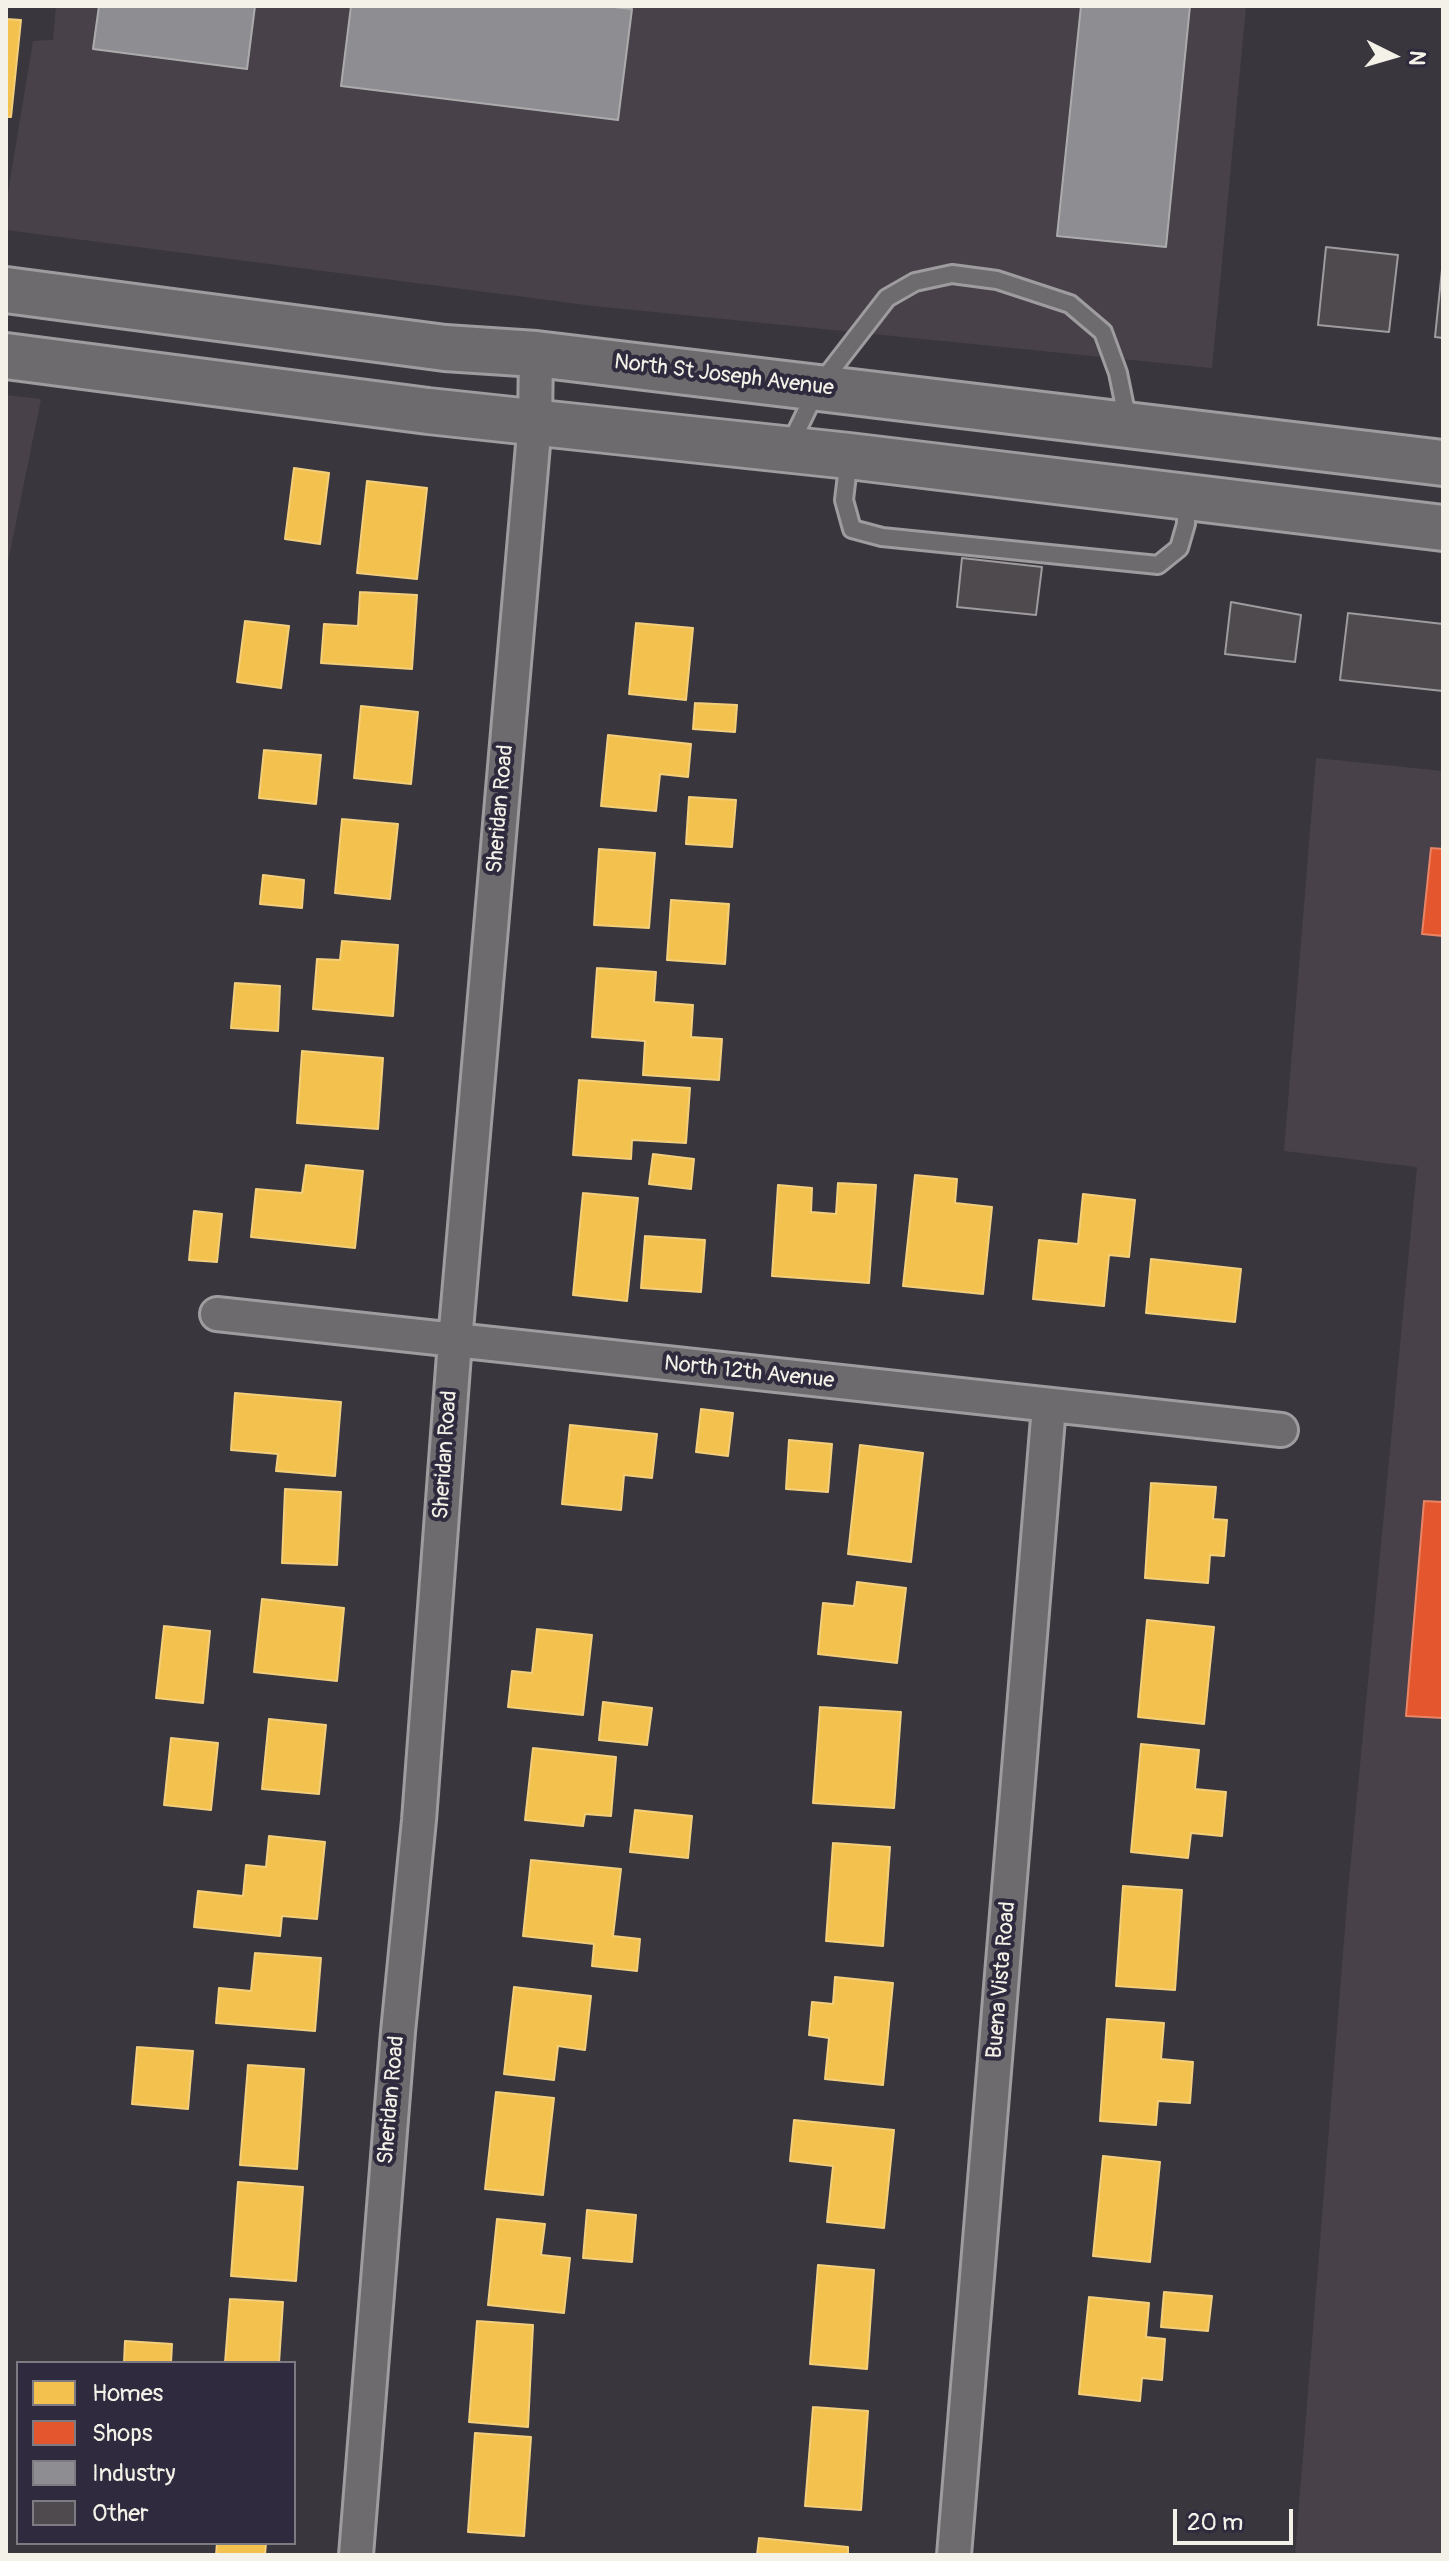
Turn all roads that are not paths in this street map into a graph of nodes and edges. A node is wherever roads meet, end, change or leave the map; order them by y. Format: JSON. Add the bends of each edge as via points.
{"nodes":[{"id":1,"x":6,"y":290,"type":"edge"},
{"id":2,"x":536,"y":354,"type":"junction"},
{"id":3,"x":6,"y":356,"type":"edge"},
{"id":4,"x":818,"y":387,"type":"junction"},
{"id":5,"x":535,"y":422,"type":"junction"},
{"id":6,"x":1128,"y":424,"type":"junction"},
{"id":7,"x":788,"y":449,"type":"junction"},
{"id":8,"x":849,"y":456,"type":"junction"},
{"id":9,"x":1443,"y":463,"type":"edge"},
{"id":10,"x":1186,"y":496,"type":"junction"},
{"id":11,"x":1443,"y":528,"type":"edge"},
{"id":12,"x":217,"y":1314,"type":"dead end"},
{"id":13,"x":455,"y":1341,"type":"junction"},
{"id":14,"x":1049,"y":1406,"type":"junction"},
{"id":15,"x":1281,"y":1430,"type":"dead end"},
{"id":16,"x":356,"y":2555,"type":"edge"},
{"id":17,"x":954,"y":2555,"type":"edge"}],
"edges":[{"from":1,"to":2,"type":"main road","name":"North St Joseph Avenue","via":[[445,348]]},
{"from":2,"to":4,"type":"main road","name":"North St Joseph Avenue"},
{"from":2,"to":5,"type":"street","name":"Sheridan Road"},
{"from":3,"to":5,"type":"main road"},
{"from":4,"to":6,"type":"main road","name":"North St Joseph Avenue"},
{"from":4,"to":6,"type":"lane","via":[[887,298],[915,282],[952,274],[997,280],[1070,304],[1103,332]]},
{"from":4,"to":7,"type":"lane"},
{"from":5,"to":7,"type":"main road"},
{"from":5,"to":13,"type":"street","name":"Sheridan Road"},
{"from":6,"to":9,"type":"main road","name":"North St Joseph Avenue"},
{"from":7,"to":8,"type":"main road"},
{"from":8,"to":10,"type":"main road"},
{"from":8,"to":10,"type":"lane","via":[[844,500],[852,529],[882,537],[1158,565],[1179,548]]},
{"from":10,"to":11,"type":"main road"},
{"from":12,"to":13,"type":"street","name":"North 12th Avenue"},
{"from":13,"to":14,"type":"street","name":"North 12th Avenue"},
{"from":13,"to":16,"type":"street","name":"Sheridan Road"},
{"from":14,"to":15,"type":"street","name":"North 12th Avenue"},
{"from":14,"to":17,"type":"street","name":"Buena Vista Road"}]}
